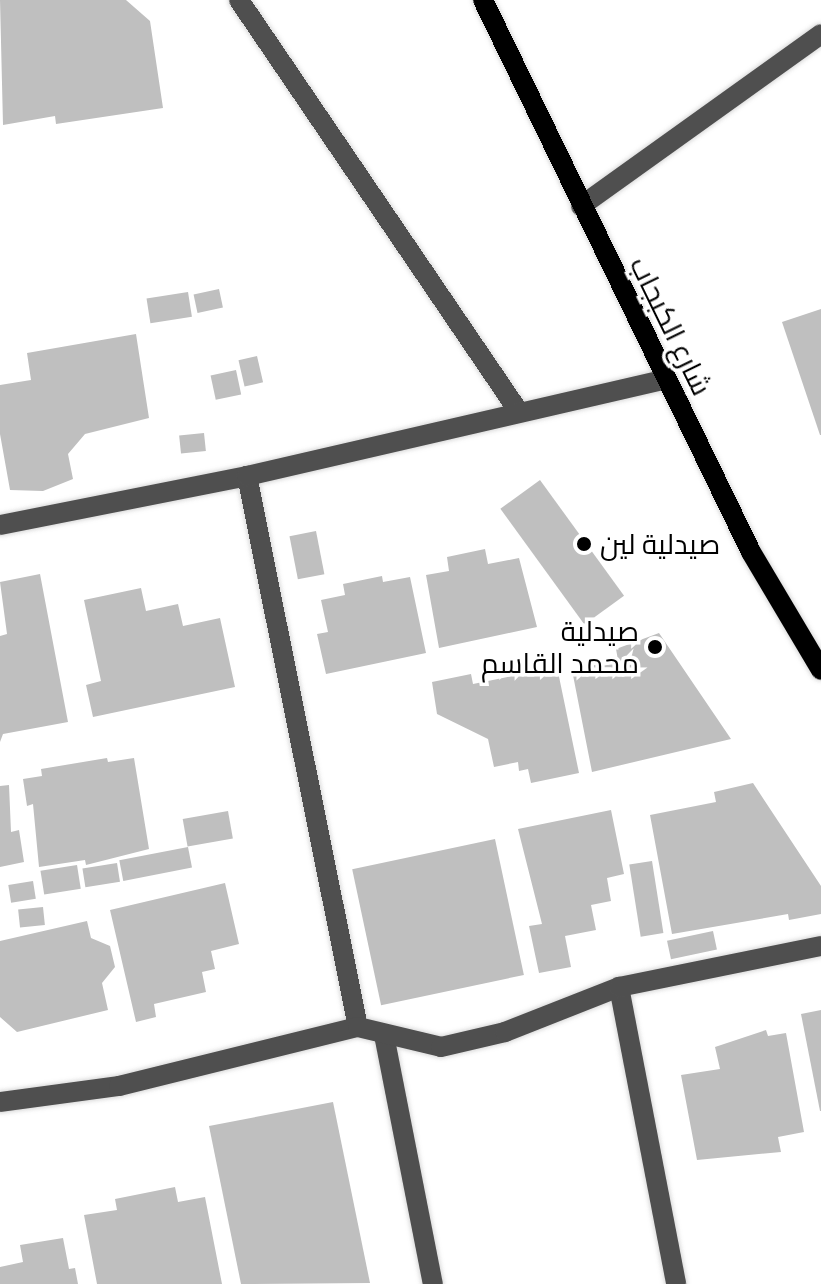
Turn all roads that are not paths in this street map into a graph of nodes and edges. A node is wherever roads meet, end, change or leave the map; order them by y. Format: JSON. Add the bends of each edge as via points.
{"nodes":[{"id":1,"x":239,"y":0,"type":"edge"},
{"id":2,"x":483,"y":0,"type":"edge"},
{"id":3,"x":821,"y":34,"type":"edge"},
{"id":4,"x":581,"y":206,"type":"junction"},
{"id":5,"x":666,"y":379,"type":"junction"},
{"id":6,"x":519,"y":412,"type":"junction"},
{"id":7,"x":247,"y":476,"type":"junction"},
{"id":8,"x":0,"y":525,"type":"edge"},
{"id":9,"x":814,"y":641,"type":"edge"},
{"id":10,"x":821,"y":670,"type":"edge"},
{"id":11,"x":821,"y":946,"type":"edge"},
{"id":12,"x":619,"y":987,"type":"junction"},
{"id":13,"x":358,"y":1027,"type":"junction"},
{"id":14,"x":384,"y":1035,"type":"junction"},
{"id":15,"x":0,"y":1102,"type":"edge"},
{"id":16,"x":433,"y":1284,"type":"edge"},
{"id":17,"x":676,"y":1284,"type":"edge"}],
"edges":[{"from":1,"to":6,"type":"street"},
{"from":2,"to":4,"type":"main road","name":"شارع الكبجاب"},
{"from":3,"to":4,"type":"street"},
{"from":4,"to":5,"type":"main road","name":"شارع الكبجاب"},
{"from":5,"to":6,"type":"street"},
{"from":5,"to":9,"type":"main road","name":"شارع الكبجاب","via":[[751,552]]},
{"from":6,"to":7,"type":"street"},
{"from":7,"to":8,"type":"street"},
{"from":7,"to":13,"type":"street"},
{"from":9,"to":10,"type":"main road","name":"شارع الكبجاب"},
{"from":11,"to":12,"type":"street"},
{"from":12,"to":14,"type":"street","via":[[505,1032],[441,1047]]},
{"from":12,"to":17,"type":"street"},
{"from":13,"to":14,"type":"street"},
{"from":13,"to":15,"type":"street","via":[[119,1086]]},
{"from":14,"to":16,"type":"street"}]}
